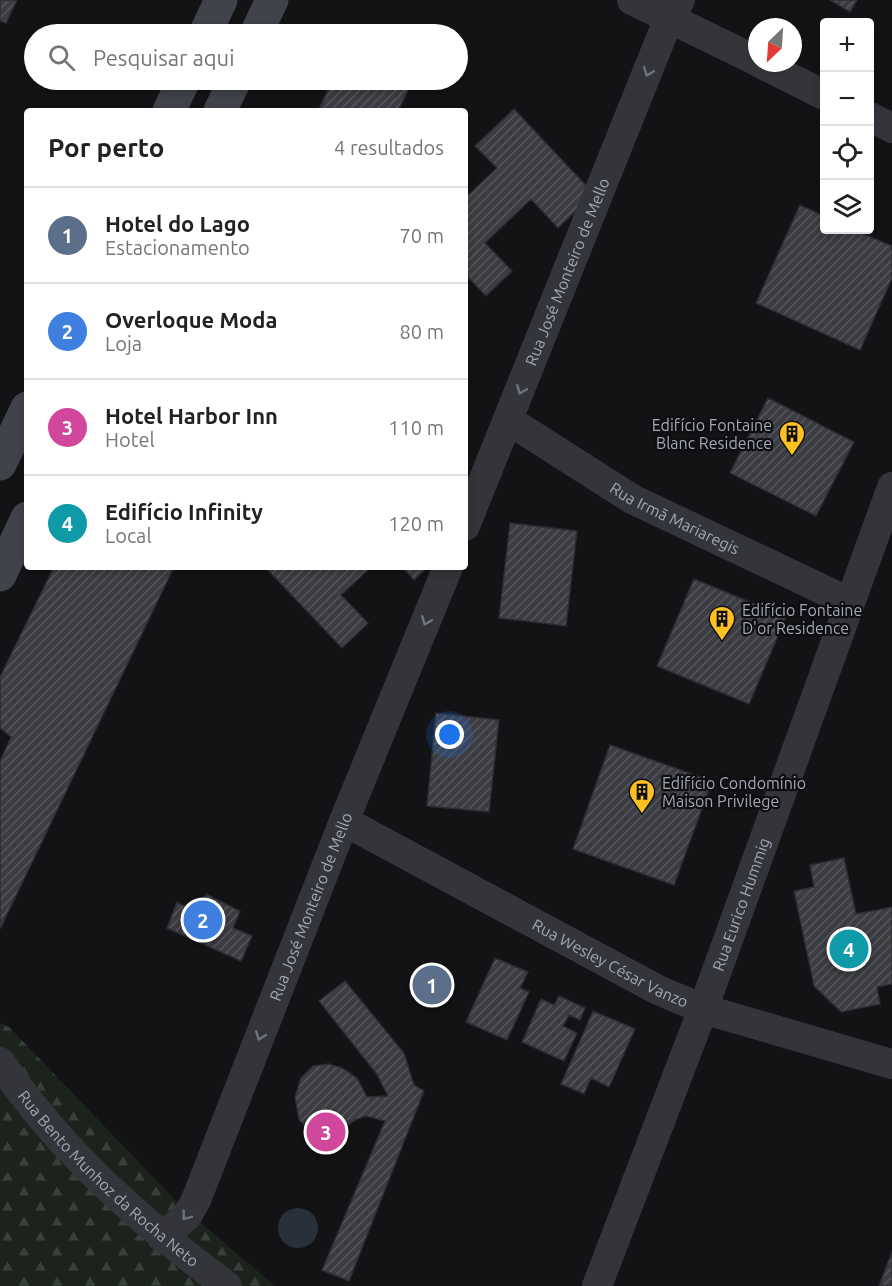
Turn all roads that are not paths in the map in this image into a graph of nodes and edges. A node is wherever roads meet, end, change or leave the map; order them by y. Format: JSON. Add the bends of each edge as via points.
{"nodes":[{"id":1,"x":222,"y":0,"type":"edge"},
{"id":2,"x":272,"y":0,"type":"edge"},
{"id":3,"x":632,"y":0,"type":"edge"},
{"id":4,"x":675,"y":9,"type":"edge"},
{"id":5,"x":210,"y":24,"type":"edge"},
{"id":6,"x":261,"y":24,"type":"edge"},
{"id":7,"x":748,"y":55,"type":"edge"},
{"id":8,"x":779,"y":72,"type":"edge"},
{"id":9,"x":179,"y":90,"type":"edge"},
{"id":10,"x":230,"y":90,"type":"edge"},
{"id":11,"x":820,"y":92,"type":"edge"},
{"id":12,"x":170,"y":108,"type":"edge"},
{"id":13,"x":221,"y":108,"type":"edge"},
{"id":14,"x":874,"y":119,"type":"edge"},
{"id":15,"x":892,"y":128,"type":"edge"},
{"id":16,"x":24,"y":414,"type":"edge"},
{"id":17,"x":508,"y":420,"type":"junction"},
{"id":18,"x":0,"y":464,"type":"edge"},
{"id":19,"x":892,"y":487,"type":"edge"},
{"id":20,"x":468,"y":519,"type":"edge"},
{"id":21,"x":24,"y":524,"type":"edge"},
{"id":22,"x":447,"y":570,"type":"edge"},
{"id":23,"x":0,"y":575,"type":"edge"},
{"id":24,"x":849,"y":602,"type":"junction"},
{"id":25,"x":344,"y":821,"type":"junction"},
{"id":26,"x":703,"y":1009,"type":"junction"},
{"id":27,"x":0,"y":1062,"type":"edge"},
{"id":28,"x":892,"y":1064,"type":"edge"},
{"id":29,"x":162,"y":1237,"type":"junction"},
{"id":30,"x":227,"y":1286,"type":"edge"},
{"id":31,"x":597,"y":1286,"type":"edge"}],
"edges":[{"from":1,"to":5,"type":"main road"},
{"from":2,"to":6,"type":"main road"},
{"from":3,"to":4,"type":"street"},
{"from":4,"to":7,"type":"street"},
{"from":4,"to":17,"type":"street","name":"Rua José Monteiro de Mello","one_way":true},
{"from":8,"to":11,"type":"street"},
{"from":9,"to":12,"type":"main road"},
{"from":10,"to":13,"type":"main road"},
{"from":14,"to":15,"type":"street"},
{"from":16,"to":18,"type":"main road"},
{"from":17,"to":20,"type":"street","name":"Rua José Monteiro de Mello"},
{"from":17,"to":24,"type":"street","name":"Rua Irmã Mariaregis","via":[[632,499]]},
{"from":19,"to":24,"type":"street","name":"Rua Eurico Hummig"},
{"from":21,"to":23,"type":"main road"},
{"from":22,"to":25,"type":"street","name":"Rua José Monteiro de Mello","one_way":true},
{"from":24,"to":26,"type":"street","name":"Rua Eurico Hummig"},
{"from":25,"to":26,"type":"street","name":"Rua Wesley César Vanzo","via":[[658,990]]},
{"from":25,"to":29,"type":"street","name":"Rua José Monteiro de Mello","one_way":true,"via":[[196,1200],[187,1216]]},
{"from":26,"to":28,"type":"street","name":"Rua Wesley César Vanzo"},
{"from":26,"to":31,"type":"street","name":"Rua Eurico Hummig"},
{"from":27,"to":29,"type":"street","name":"Rua Bento Munhoz da Rocha Neto","via":[[66,1146]]},
{"from":29,"to":30,"type":"street","name":"Rua Bento Munhoz da Rocha Neto"}]}
